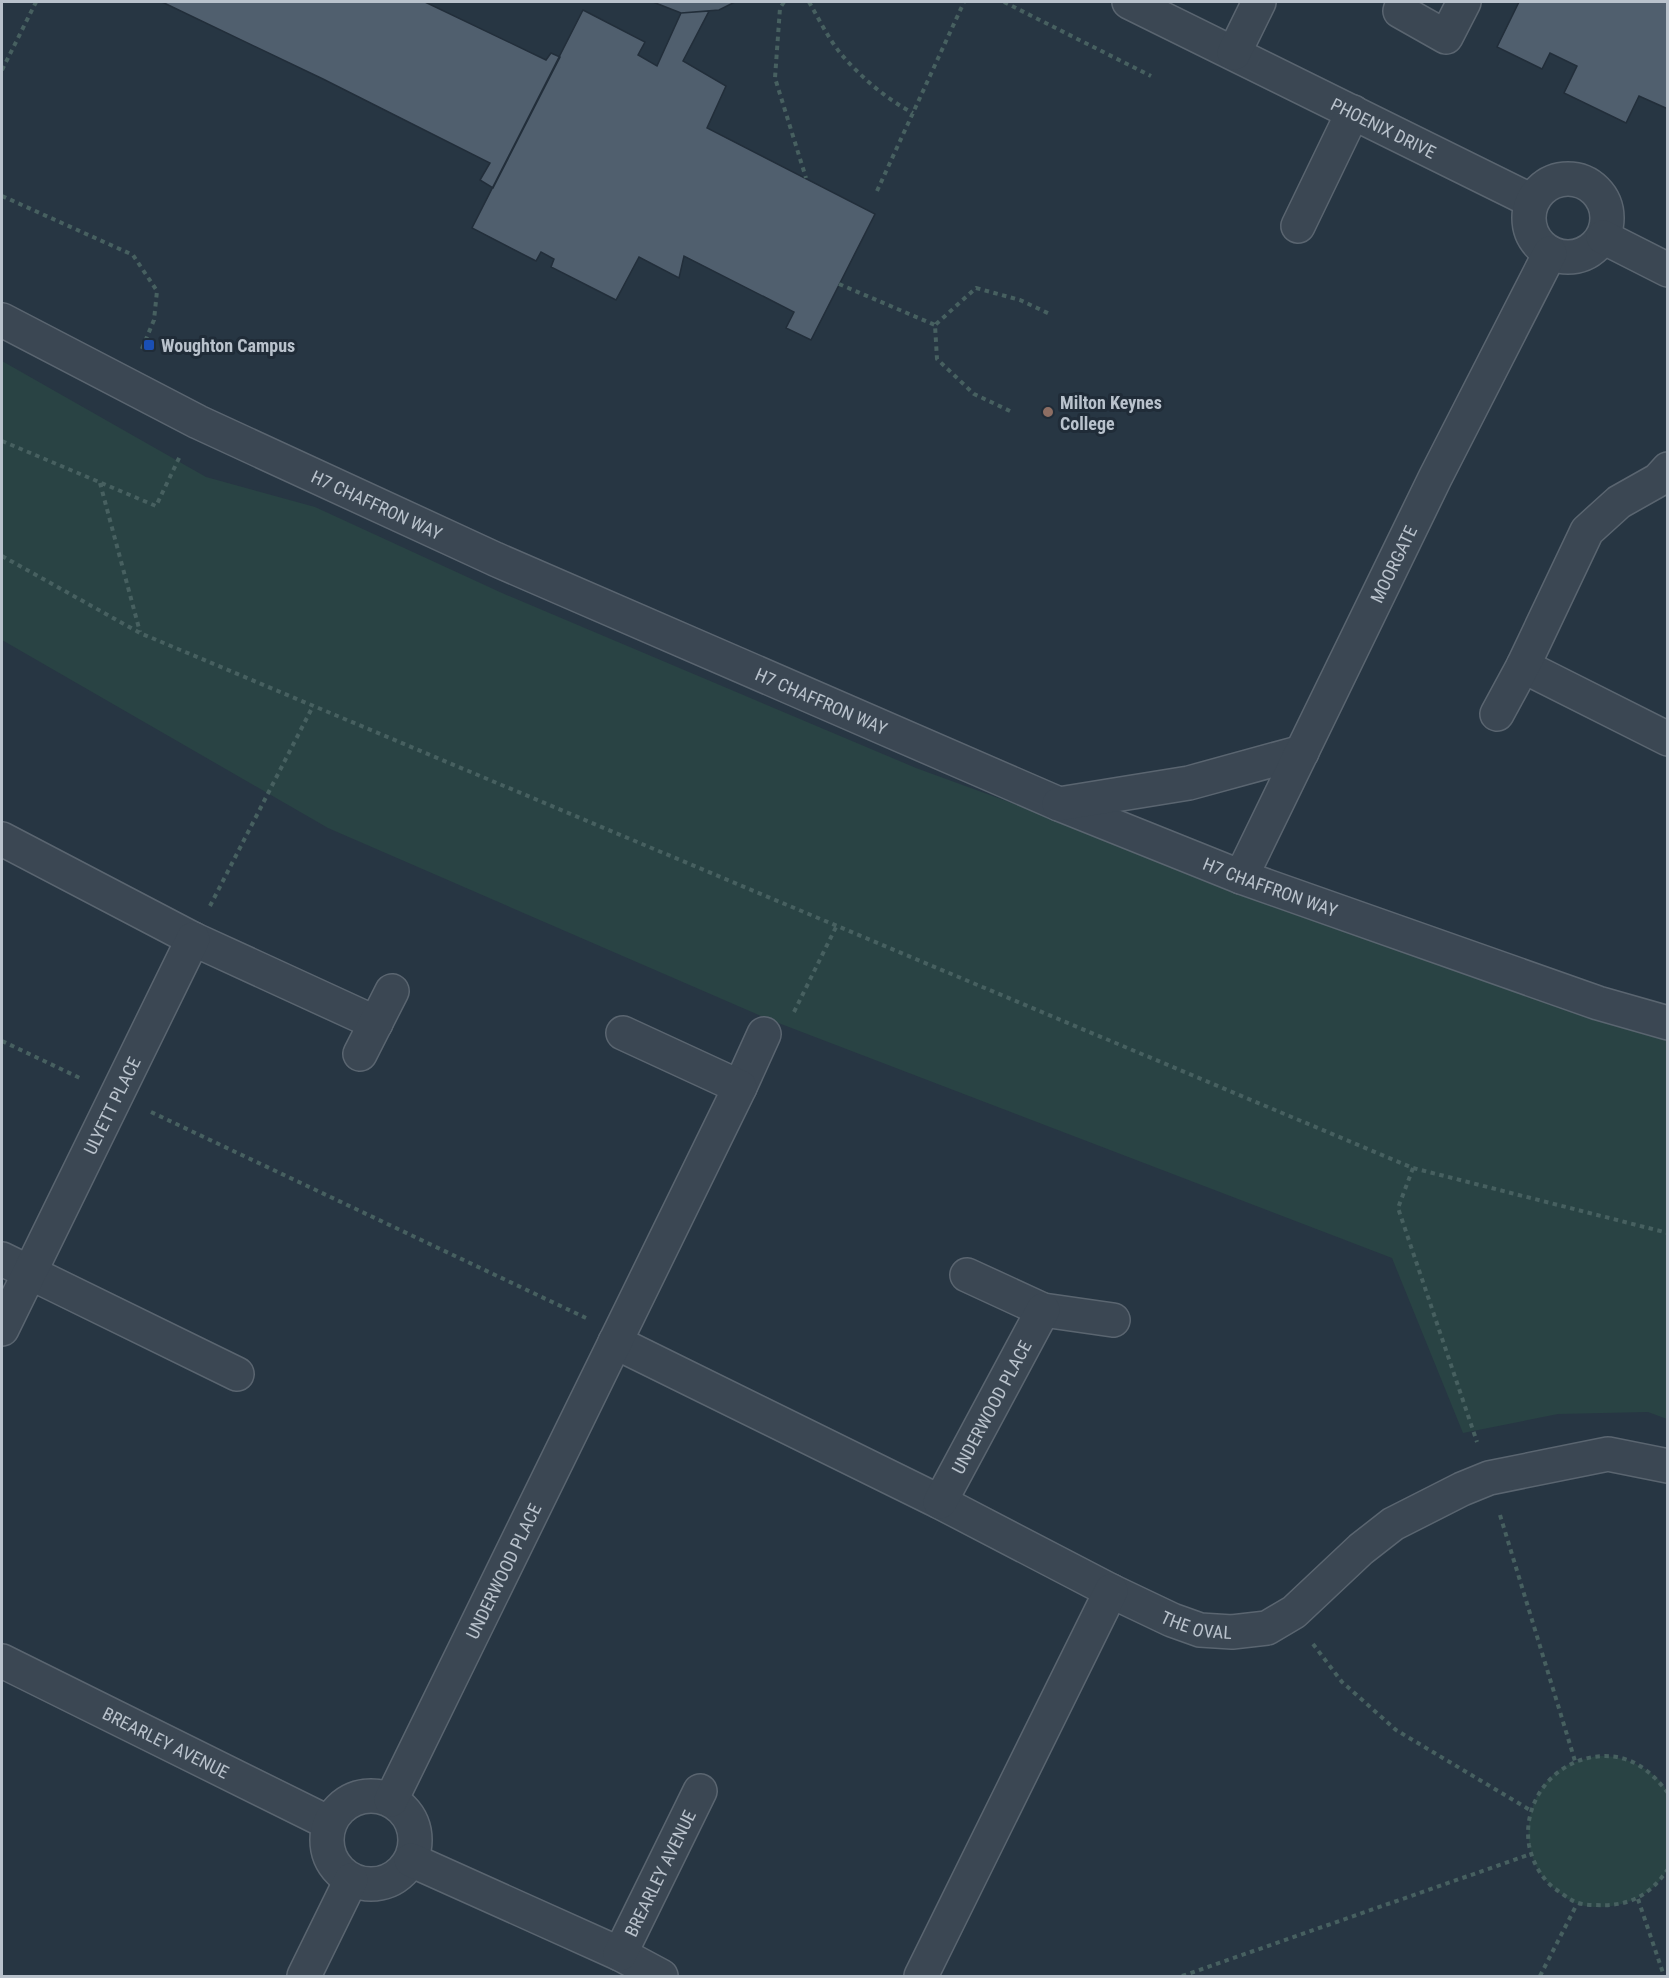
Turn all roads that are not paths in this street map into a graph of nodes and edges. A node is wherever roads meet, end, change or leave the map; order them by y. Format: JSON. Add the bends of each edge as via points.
{"nodes":[{"id":1,"x":1129,"y":2,"type":"edge"},
{"id":2,"x":1259,"y":2,"type":"edge"},
{"id":3,"x":1403,"y":2,"type":"edge"},
{"id":4,"x":1464,"y":2,"type":"edge"},
{"id":5,"x":1234,"y":53,"type":"junction"},
{"id":6,"x":1353,"y":112,"type":"junction"},
{"id":7,"x":1532,"y":201,"type":"junction"},
{"id":8,"x":1298,"y":226,"type":"dead end"},
{"id":9,"x":1603,"y":237,"type":"junction"},
{"id":10,"x":1550,"y":253,"type":"junction"},
{"id":11,"x":1668,"y":270,"type":"edge"},
{"id":12,"x":2,"y":320,"type":"edge"},
{"id":13,"x":1668,"y":469,"type":"edge"},
{"id":14,"x":1523,"y":666,"type":"junction"},
{"id":15,"x":1497,"y":714,"type":"dead end"},
{"id":16,"x":1668,"y":738,"type":"edge"},
{"id":17,"x":1302,"y":752,"type":"junction"},
{"id":18,"x":1059,"y":804,"type":"junction"},
{"id":19,"x":2,"y":839,"type":"edge"},
{"id":20,"x":1241,"y":877,"type":"junction"},
{"id":21,"x":193,"y":939,"type":"junction"},
{"id":22,"x":392,"y":991,"type":"dead end"},
{"id":23,"x":376,"y":1023,"type":"junction"},
{"id":24,"x":1668,"y":1023,"type":"edge"},
{"id":25,"x":623,"y":1033,"type":"dead end"},
{"id":26,"x":764,"y":1034,"type":"dead end"},
{"id":27,"x":360,"y":1054,"type":"dead end"},
{"id":28,"x":740,"y":1087,"type":"junction"},
{"id":29,"x":15,"y":1266,"type":"edge"},
{"id":30,"x":967,"y":1275,"type":"dead end"},
{"id":31,"x":1043,"y":1310,"type":"junction"},
{"id":32,"x":1113,"y":1320,"type":"dead end"},
{"id":33,"x":2,"y":1329,"type":"edge"},
{"id":34,"x":615,"y":1342,"type":"junction"},
{"id":35,"x":237,"y":1374,"type":"dead end"},
{"id":36,"x":1668,"y":1466,"type":"edge"},
{"id":37,"x":940,"y":1502,"type":"junction"},
{"id":38,"x":1111,"y":1591,"type":"junction"},
{"id":39,"x":2,"y":1661,"type":"edge"},
{"id":40,"x":700,"y":1791,"type":"dead end"},
{"id":41,"x":391,"y":1800,"type":"junction"},
{"id":42,"x":329,"y":1823,"type":"junction"},
{"id":43,"x":411,"y":1860,"type":"junction"},
{"id":44,"x":351,"y":1880,"type":"junction"},
{"id":45,"x":620,"y":1954,"type":"junction"},
{"id":46,"x":304,"y":1977,"type":"edge"},
{"id":47,"x":661,"y":1977,"type":"edge"},
{"id":48,"x":921,"y":1977,"type":"edge"}],
"edges":[{"from":1,"to":5,"type":"street","name":"PHOENIX DRIVE"},
{"from":2,"to":5,"type":"street"},
{"from":3,"to":4,"type":"street","via":[[1400,11],[1446,37]]},
{"from":5,"to":6,"type":"street","name":"PHOENIX DRIVE"},
{"from":6,"to":7,"type":"street","name":"PHOENIX DRIVE"},
{"from":6,"to":8,"type":"street"},
{"from":7,"to":9,"type":"street","via":[[1546,185],[1566,178],[1586,183],[1602,197],[1608,218]]},
{"from":7,"to":10,"type":"street","via":[[1528,221],[1535,240]]},
{"from":9,"to":10,"type":"street","via":[[1588,252],[1570,258]]},
{"from":9,"to":11,"type":"street"},
{"from":10,"to":17,"type":"street","name":"MOORGATE"},
{"from":12,"to":18,"type":"street","name":"H7 CHAFFRON WAY","via":[[198,422],[495,559]]},
{"from":13,"to":14,"type":"street","via":[[1658,480],[1619,502],[1587,531]]},
{"from":14,"to":15,"type":"street"},
{"from":14,"to":16,"type":"street"},
{"from":17,"to":18,"type":"street","via":[[1189,783]]},
{"from":17,"to":20,"type":"street","name":"MOORGATE"},
{"from":18,"to":20,"type":"street","name":"H7 CHAFFRON WAY"},
{"from":19,"to":21,"type":"street"},
{"from":20,"to":24,"type":"street","name":"H7 CHAFFRON WAY","via":[[1598,1003]]},
{"from":21,"to":23,"type":"street"},
{"from":21,"to":29,"type":"street","name":"ULYETT PLACE","via":[[115,1095]]},
{"from":22,"to":23,"type":"street"},
{"from":23,"to":27,"type":"street"},
{"from":25,"to":28,"type":"street"},
{"from":26,"to":28,"type":"street","name":"UNDERWOOD PLACE"},
{"from":28,"to":34,"type":"street","name":"UNDERWOOD PLACE"},
{"from":29,"to":33,"type":"street","name":"ULYETT PLACE"},
{"from":29,"to":35,"type":"street"},
{"from":30,"to":31,"type":"street"},
{"from":31,"to":32,"type":"street"},
{"from":31,"to":37,"type":"street","name":"UNDERWOOD PLACE"},
{"from":34,"to":37,"type":"street"},
{"from":34,"to":41,"type":"street","name":"UNDERWOOD PLACE"},
{"from":36,"to":38,"type":"street","name":"THE OVAL","via":[[1608,1454],[1489,1478],[1393,1524],[1294,1612],[1268,1628],[1200,1630]]},
{"from":37,"to":38,"type":"street"},
{"from":38,"to":48,"type":"street"},
{"from":39,"to":42,"type":"street","name":"BREARLEY AVENUE"},
{"from":40,"to":45,"type":"street","name":"BREARLEY AVENUE"},
{"from":41,"to":42,"type":"street","via":[[372,1795],[354,1798],[338,1809]]},
{"from":41,"to":43,"type":"street","via":[[404,1810],[413,1826]]},
{"from":42,"to":44,"type":"street","via":[[329,1857],[338,1871]]},
{"from":43,"to":44,"type":"street","via":[[399,1875],[381,1884]]},
{"from":43,"to":45,"type":"street","name":"BREARLEY AVENUE"},
{"from":44,"to":46,"type":"street"},
{"from":45,"to":47,"type":"street","name":"BREARLEY AVENUE"}]}
